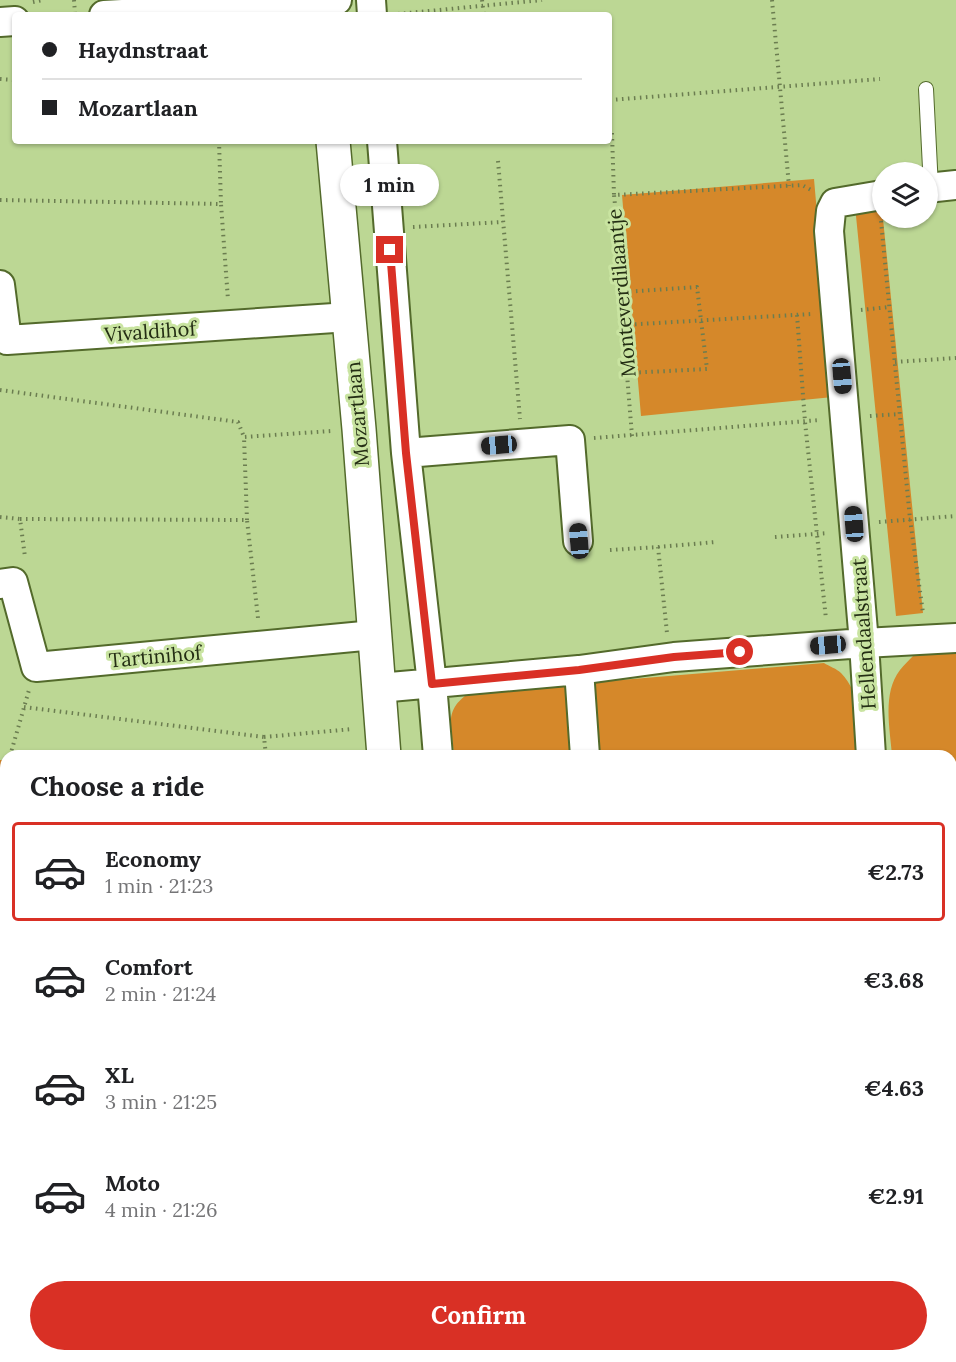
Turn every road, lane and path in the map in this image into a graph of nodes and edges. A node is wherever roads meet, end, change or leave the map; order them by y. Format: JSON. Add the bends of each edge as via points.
{"nodes":[{"id":1,"x":542,"y":0,"type":"edge"},
{"id":2,"x":772,"y":0,"type":"edge"},
{"id":3,"x":482,"y":2,"type":"edge"},
{"id":4,"x":325,"y":4,"type":"edge"},
{"id":5,"x":164,"y":12,"type":"edge"},
{"id":6,"x":410,"y":12,"type":"edge"},
{"id":7,"x":880,"y":79,"type":"dead end"},
{"id":8,"x":780,"y":88,"type":"junction"},
{"id":9,"x":926,"y":89,"type":"dead end"},
{"id":10,"x":612,"y":100,"type":"edge"},
{"id":11,"x":612,"y":133,"type":"dead end"},
{"id":12,"x":219,"y":144,"type":"edge"},
{"id":13,"x":333,"y":144,"type":"edge"},
{"id":14,"x":382,"y":144,"type":"edge"},
{"id":15,"x":498,"y":161,"type":"dead end"},
{"id":16,"x":935,"y":162,"type":"edge"},
{"id":17,"x":789,"y":186,"type":"junction"},
{"id":18,"x":614,"y":195,"type":"junction"},
{"id":19,"x":872,"y":196,"type":"edge"},
{"id":20,"x":0,"y":200,"type":"edge"},
{"id":21,"x":835,"y":202,"type":"junction"},
{"id":22,"x":221,"y":204,"type":"junction"},
{"id":23,"x":503,"y":222,"type":"junction"},
{"id":24,"x":388,"y":228,"type":"junction"},
{"id":25,"x":883,"y":228,"type":"edge"},
{"id":26,"x":0,"y":285,"type":"edge"},
{"id":27,"x":624,"y":292,"type":"junction"},
{"id":28,"x":837,"y":313,"type":"junction"},
{"id":29,"x":797,"y":315,"type":"junction"},
{"id":30,"x":349,"y":317,"type":"junction"},
{"id":31,"x":701,"y":321,"type":"junction"},
{"id":32,"x":230,"y":325,"type":"junction"},
{"id":33,"x":623,"y":325,"type":"junction"},
{"id":34,"x":956,"y":358,"type":"edge"},
{"id":35,"x":895,"y":362,"type":"junction"},
{"id":36,"x":628,"y":373,"type":"junction"},
{"id":37,"x":0,"y":390,"type":"edge"},
{"id":38,"x":846,"y":418,"type":"junction"},
{"id":39,"x":805,"y":422,"type":"junction"},
{"id":40,"x":359,"y":429,"type":"junction"},
{"id":41,"x":632,"y":436,"type":"junction"},
{"id":42,"x":244,"y":437,"type":"junction"},
{"id":43,"x":570,"y":440,"type":"junction"},
{"id":44,"x":522,"y":443,"type":"junction"},
{"id":45,"x":406,"y":453,"type":"junction"},
{"id":46,"x":956,"y":516,"type":"edge"},
{"id":47,"x":0,"y":518,"type":"edge"},
{"id":48,"x":20,"y":519,"type":"junction"},
{"id":49,"x":910,"y":519,"type":"junction"},
{"id":50,"x":247,"y":520,"type":"junction"},
{"id":51,"x":854,"y":524,"type":"junction"},
{"id":52,"x":816,"y":534,"type":"junction"},
{"id":53,"x":775,"y":537,"type":"dead end"},
{"id":54,"x":579,"y":541,"type":"dead end"},
{"id":55,"x":716,"y":542,"type":"dead end"},
{"id":56,"x":658,"y":546,"type":"junction"},
{"id":57,"x":610,"y":550,"type":"dead end"},
{"id":58,"x":7,"y":583,"type":"edge"},
{"id":59,"x":374,"y":635,"type":"junction"},
{"id":60,"x":956,"y":638,"type":"edge"},
{"id":61,"x":926,"y":640,"type":"junction"},
{"id":62,"x":864,"y":643,"type":"junction"},
{"id":63,"x":828,"y":645,"type":"junction"},
{"id":64,"x":261,"y":646,"type":"junction"},
{"id":65,"x":669,"y":658,"type":"junction"},
{"id":66,"x":36,"y":667,"type":"junction"},
{"id":67,"x":579,"y":670,"type":"junction"},
{"id":68,"x":432,"y":684,"type":"junction"},
{"id":69,"x":379,"y":688,"type":"junction"},
{"id":70,"x":24,"y":707,"type":"junction"},
{"id":71,"x":264,"y":737,"type":"junction"},
{"id":72,"x":384,"y":741,"type":"edge"},
{"id":73,"x":12,"y":750,"type":"edge"},
{"id":74,"x":265,"y":750,"type":"edge"},
{"id":75,"x":438,"y":750,"type":"edge"},
{"id":76,"x":585,"y":750,"type":"edge"},
{"id":77,"x":871,"y":750,"type":"edge"}],
"edges":[{"from":1,"to":3,"type":"path"},
{"from":2,"to":8,"type":"path"},
{"from":3,"to":6,"type":"path"},
{"from":4,"to":5,"type":"street"},
{"from":7,"to":8,"type":"path"},
{"from":8,"to":10,"type":"path"},
{"from":8,"to":17,"type":"path"},
{"from":9,"to":16,"type":"lane"},
{"from":11,"to":18,"type":"path"},
{"from":12,"to":22,"type":"path"},
{"from":13,"to":30,"type":"street","name":"Mozartlaan"},
{"from":14,"to":24,"type":"street"},
{"from":15,"to":23,"type":"path"},
{"from":17,"to":18,"type":"path","name":"Monteverdilaantje"},
{"from":17,"to":21,"type":"path","name":"Monteverdilaantje","via":[[802,185]]},
{"from":18,"to":27,"type":"path","name":"Monteverdilaantje"},
{"from":19,"to":21,"type":"street"},
{"from":20,"to":22,"type":"path"},
{"from":21,"to":28,"type":"street","name":"Hellendaalstraat","via":[[830,231]]},
{"from":22,"to":32,"type":"path"},
{"from":23,"to":24,"type":"path"},
{"from":23,"to":44,"type":"path"},
{"from":24,"to":45,"type":"street"},
{"from":25,"to":35,"type":"path"},
{"from":26,"to":32,"type":"street","name":"Vivaldihof","via":[[7,340]]},
{"from":27,"to":31,"type":"path","via":[[697,286]]},
{"from":27,"to":33,"type":"path","name":"Monteverdilaantje"},
{"from":28,"to":29,"type":"path"},
{"from":28,"to":38,"type":"street","name":"Hellendaalstraat"},
{"from":29,"to":31,"type":"path"},
{"from":29,"to":39,"type":"path"},
{"from":30,"to":32,"type":"street","name":"Vivaldihof"},
{"from":30,"to":40,"type":"street","name":"Mozartlaan"},
{"from":31,"to":33,"type":"path"},
{"from":31,"to":36,"type":"path","via":[[707,369]]},
{"from":33,"to":36,"type":"path","name":"Monteverdilaantje"},
{"from":34,"to":35,"type":"path"},
{"from":35,"to":49,"type":"path"},
{"from":36,"to":41,"type":"path","name":"Monteverdilaantje"},
{"from":37,"to":42,"type":"path","via":[[238,422]]},
{"from":38,"to":39,"type":"path"},
{"from":38,"to":51,"type":"street","name":"Hellendaalstraat"},
{"from":39,"to":41,"type":"path"},
{"from":39,"to":52,"type":"path"},
{"from":40,"to":42,"type":"path"},
{"from":40,"to":59,"type":"street","name":"Mozartlaan"},
{"from":41,"to":43,"type":"path"},
{"from":42,"to":50,"type":"path"},
{"from":43,"to":44,"type":"street"},
{"from":43,"to":54,"type":"street"},
{"from":44,"to":45,"type":"street"},
{"from":45,"to":68,"type":"street"},
{"from":46,"to":49,"type":"path"},
{"from":47,"to":48,"type":"path"},
{"from":48,"to":50,"type":"path"},
{"from":48,"to":58,"type":"path","via":[[25,560]]},
{"from":49,"to":51,"type":"path"},
{"from":49,"to":61,"type":"path"},
{"from":50,"to":64,"type":"path"},
{"from":51,"to":62,"type":"street","name":"Hellendaalstraat"},
{"from":52,"to":53,"type":"path"},
{"from":52,"to":63,"type":"path"},
{"from":55,"to":56,"type":"path"},
{"from":56,"to":57,"type":"path"},
{"from":56,"to":65,"type":"path"},
{"from":58,"to":66,"type":"street"},
{"from":59,"to":64,"type":"street","name":"Tartinihof"},
{"from":59,"to":69,"type":"street","name":"Mozartlaan"},
{"from":60,"to":61,"type":"street"},
{"from":61,"to":62,"type":"street"},
{"from":62,"to":63,"type":"street"},
{"from":62,"to":77,"type":"street","name":"Hellendaalstraat"},
{"from":63,"to":65,"type":"street"},
{"from":64,"to":66,"type":"street","name":"Tartinihof"},
{"from":65,"to":67,"type":"street"},
{"from":66,"to":70,"type":"path"},
{"from":67,"to":68,"type":"street"},
{"from":67,"to":76,"type":"street"},
{"from":68,"to":69,"type":"street"},
{"from":68,"to":75,"type":"street"},
{"from":69,"to":72,"type":"street","name":"Mozartlaan"},
{"from":70,"to":71,"type":"path"},
{"from":70,"to":73,"type":"path"},
{"from":71,"to":72,"type":"path"},
{"from":71,"to":74,"type":"path"}]}
